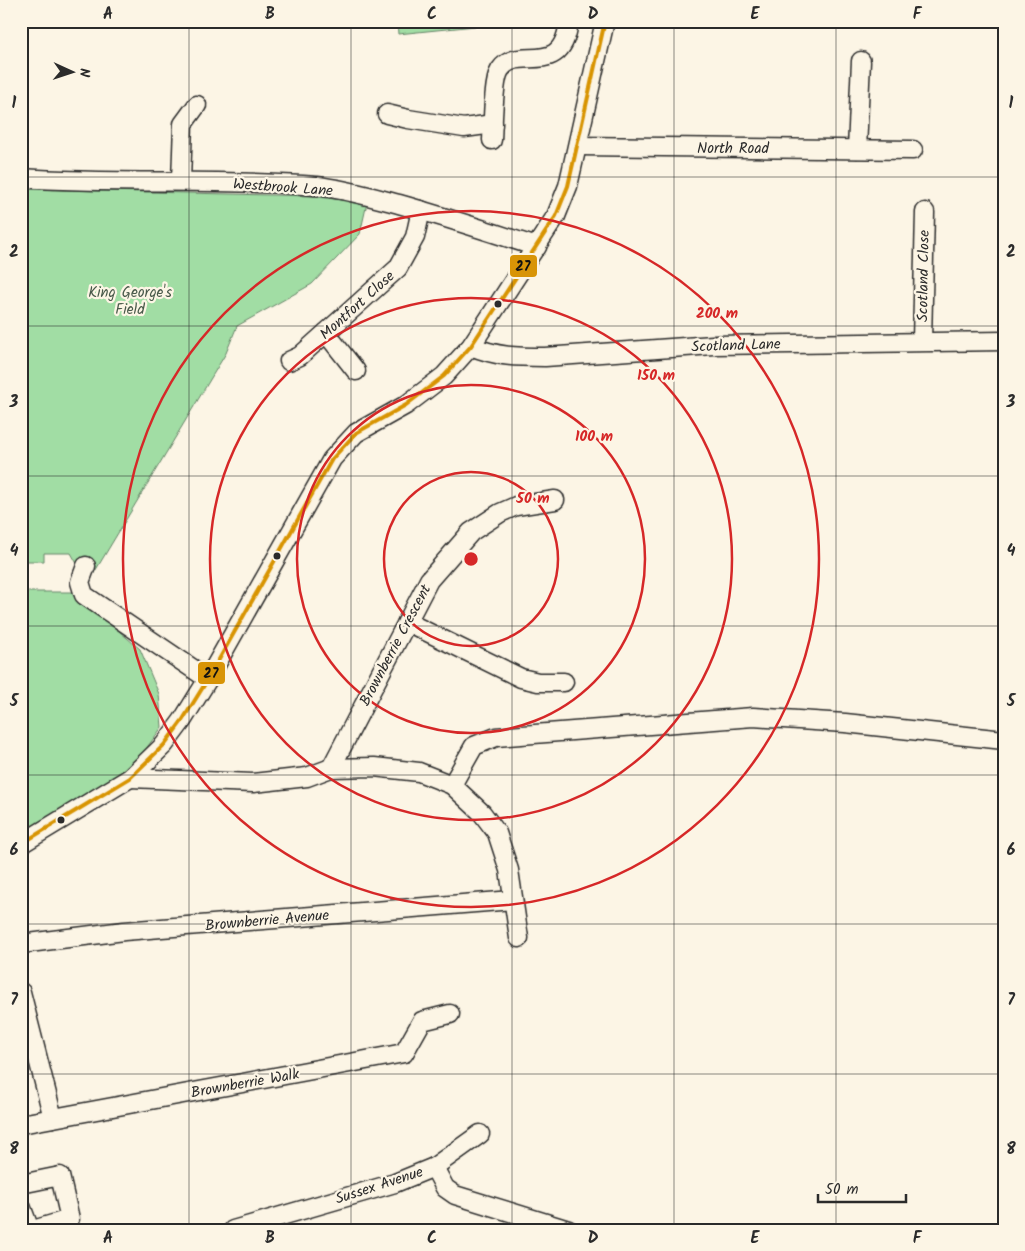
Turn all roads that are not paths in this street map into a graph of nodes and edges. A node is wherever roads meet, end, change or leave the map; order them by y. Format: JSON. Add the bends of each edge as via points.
{"nodes":[{"id":1,"x":569,"y":21,"type":"edge"},
{"id":2,"x":605,"y":21,"type":"edge"},
{"id":3,"x":862,"y":61,"type":"dead end"},
{"id":4,"x":196,"y":105,"type":"dead end"},
{"id":5,"x":387,"y":114,"type":"dead end"},
{"id":6,"x":578,"y":146,"type":"junction"},
{"id":7,"x":857,"y":149,"type":"junction"},
{"id":8,"x":913,"y":150,"type":"dead end"},
{"id":9,"x":21,"y":178,"type":"edge"},
{"id":10,"x":180,"y":181,"type":"junction"},
{"id":11,"x":421,"y":210,"type":"junction"},
{"id":12,"x":925,"y":212,"type":"dead end"},
{"id":13,"x":537,"y":247,"type":"junction"},
{"id":14,"x":326,"y":332,"type":"junction"},
{"id":15,"x":922,"y":341,"type":"junction"},
{"id":16,"x":1004,"y":341,"type":"edge"},
{"id":17,"x":471,"y":346,"type":"junction"},
{"id":18,"x":289,"y":361,"type":"dead end"},
{"id":19,"x":355,"y":372,"type":"dead end"},
{"id":20,"x":555,"y":500,"type":"dead end"},
{"id":21,"x":86,"y":566,"type":"dead end"},
{"id":22,"x":407,"y":622,"type":"junction"},
{"id":23,"x":208,"y":679,"type":"junction"},
{"id":24,"x":564,"y":682,"type":"dead end"},
{"id":25,"x":1004,"y":740,"type":"edge"},
{"id":26,"x":332,"y":768,"type":"junction"},
{"id":27,"x":130,"y":778,"type":"junction"},
{"id":28,"x":452,"y":785,"type":"junction"},
{"id":29,"x":21,"y":844,"type":"edge"},
{"id":30,"x":513,"y":900,"type":"junction"},
{"id":31,"x":519,"y":938,"type":"dead end"},
{"id":32,"x":21,"y":944,"type":"edge"},
{"id":33,"x":21,"y":992,"type":"edge"},
{"id":34,"x":450,"y":1014,"type":"dead end"},
{"id":35,"x":53,"y":1118,"type":"junction"},
{"id":36,"x":21,"y":1124,"type":"edge"},
{"id":37,"x":480,"y":1134,"type":"dead end"},
{"id":38,"x":434,"y":1167,"type":"junction"},
{"id":39,"x":21,"y":1184,"type":"edge"},
{"id":40,"x":21,"y":1206,"type":"edge"},
{"id":41,"x":31,"y":1230,"type":"edge"},
{"id":42,"x":233,"y":1230,"type":"edge"},
{"id":43,"x":569,"y":1230,"type":"edge"}],
"edges":[{"from":1,"to":5,"type":"street","via":[[564,42],[554,54],[540,59],[508,61],[498,72],[492,132]]},
{"from":2,"to":6,"type":"street"},
{"from":3,"to":7,"type":"street"},
{"from":4,"to":10,"type":"street","via":[[183,124]]},
{"from":6,"to":7,"type":"street","name":"North Road"},
{"from":6,"to":13,"type":"street","via":[[556,216]]},
{"from":7,"to":8,"type":"street","name":"North Road"},
{"from":9,"to":10,"type":"street","name":"Westbrook Lane"},
{"from":10,"to":11,"type":"street","name":"Westbrook Lane","via":[[319,186]]},
{"from":11,"to":13,"type":"street","name":"Westbrook Lane"},
{"from":11,"to":14,"type":"street","name":"Montfort Close","via":[[415,237],[398,268]]},
{"from":12,"to":15,"type":"street","name":"Scotland Close"},
{"from":13,"to":17,"type":"street"},
{"from":14,"to":18,"type":"street","name":"Montfort Close","via":[[300,356]]},
{"from":14,"to":19,"type":"street"},
{"from":15,"to":16,"type":"street","name":"Scotland Lane"},
{"from":15,"to":17,"type":"street","name":"Scotland Lane","via":[[713,345],[545,357],[489,353]]},
{"from":17,"to":23,"type":"street","via":[[444,376],[406,405],[356,433],[332,459]]},
{"from":20,"to":22,"type":"street","name":"Brownberrie Crescent","via":[[516,506],[471,532],[429,580]]},
{"from":21,"to":23,"type":"street","via":[[80,582],[84,595]]},
{"from":22,"to":24,"type":"street","via":[[521,678]]},
{"from":22,"to":26,"type":"street","name":"Brownberrie Crescent"},
{"from":23,"to":27,"type":"street","via":[[164,745]]},
{"from":25,"to":28,"type":"street","via":[[753,717],[496,737],[474,746]]},
{"from":26,"to":27,"type":"street","via":[[307,777],[253,783]]},
{"from":26,"to":28,"type":"street","via":[[374,767],[419,772]]},
{"from":27,"to":29,"type":"street"},
{"from":28,"to":30,"type":"street","via":[[482,813],[497,833],[509,870]]},
{"from":30,"to":31,"type":"street"},
{"from":30,"to":32,"type":"street","name":"Brownberrie Avenue","via":[[124,931]]},
{"from":33,"to":35,"type":"street"},
{"from":34,"to":35,"type":"street","name":"Brownberrie Walk","via":[[422,1022],[404,1053]]},
{"from":35,"to":36,"type":"street","name":"Brownberrie Walk"},
{"from":37,"to":38,"type":"street"},
{"from":38,"to":42,"type":"street","name":"Sussex Avenue","via":[[395,1183]]},
{"from":38,"to":43,"type":"street","name":"Sussex Avenue","via":[[445,1188],[455,1195]]},
{"from":39,"to":41,"type":"street","via":[[60,1176],[70,1219]]},
{"from":40,"to":41,"type":"street"}]}
